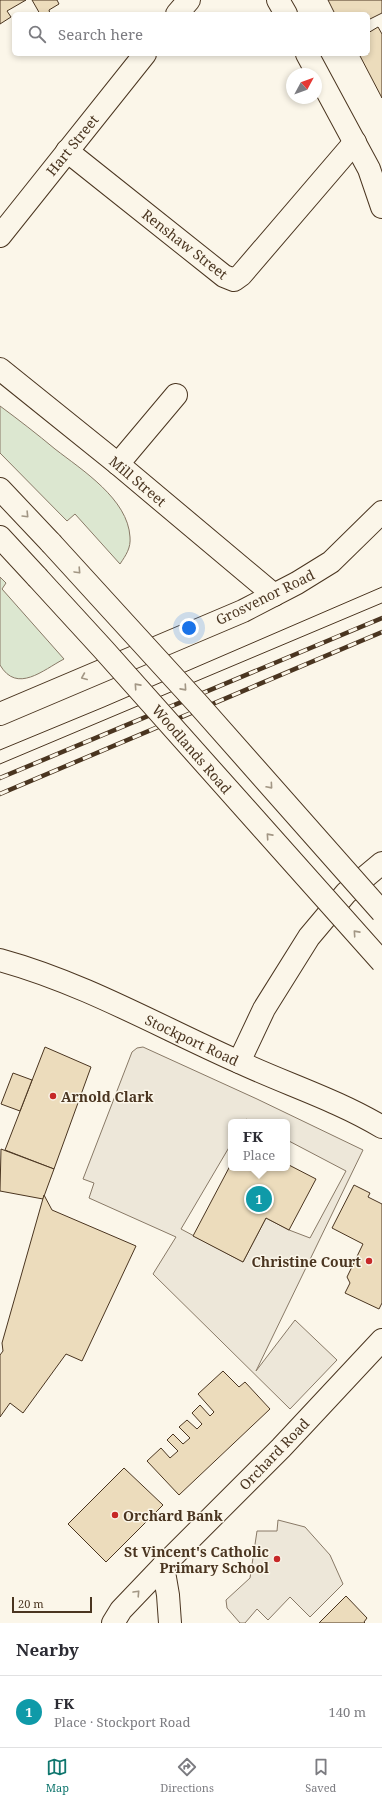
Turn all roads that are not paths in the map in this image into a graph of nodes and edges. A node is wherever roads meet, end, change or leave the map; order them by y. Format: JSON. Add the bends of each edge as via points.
{"nodes":[{"id":1,"x":189,"y":0,"type":"edge"},
{"id":2,"x":278,"y":0,"type":"edge"},
{"id":3,"x":180,"y":12,"type":"edge"},
{"id":4,"x":285,"y":12,"type":"edge"},
{"id":5,"x":143,"y":56,"type":"edge"},
{"id":6,"x":308,"y":56,"type":"edge"},
{"id":7,"x":355,"y":142,"type":"junction"},
{"id":8,"x":67,"y":151,"type":"junction"},
{"id":9,"x":382,"y":207,"type":"edge"},
{"id":10,"x":0,"y":236,"type":"edge"},
{"id":11,"x":0,"y":369,"type":"edge"},
{"id":12,"x":176,"y":395,"type":"dead end"},
{"id":13,"x":118,"y":464,"type":"junction"},
{"id":14,"x":0,"y":489,"type":"edge"},
{"id":15,"x":382,"y":512,"type":"edge"},
{"id":16,"x":0,"y":537,"type":"edge"},
{"id":17,"x":274,"y":595,"type":"junction"},
{"id":18,"x":0,"y":714,"type":"edge"},
{"id":19,"x":382,"y":863,"type":"edge"},
{"id":20,"x":382,"y":912,"type":"edge"},
{"id":21,"x":0,"y":960,"type":"edge"},
{"id":22,"x":382,"y":962,"type":"edge"},
{"id":23,"x":239,"y":1062,"type":"junction"},
{"id":24,"x":382,"y":1127,"type":"edge"},
{"id":25,"x":382,"y":1340,"type":"edge"},
{"id":26,"x":162,"y":1566,"type":"junction"},
{"id":27,"x":113,"y":1623,"type":"edge"},
{"id":28,"x":170,"y":1623,"type":"edge"}],
"edges":[{"from":1,"to":3,"type":"main road"},
{"from":2,"to":4,"type":"main road"},
{"from":5,"to":8,"type":"main road","name":"Hart Street"},
{"from":6,"to":7,"type":"main road"},
{"from":7,"to":8,"type":"main road","name":"Renshaw Street","via":[[234,280],[224,276]]},
{"from":7,"to":9,"type":"main road","via":[[373,178]]},
{"from":8,"to":10,"type":"main road","name":"Hart Street"},
{"from":11,"to":13,"type":"main road","name":"Mill Street"},
{"from":12,"to":13,"type":"main road"},
{"from":13,"to":17,"type":"main road","name":"Mill Street"},
{"from":14,"to":20,"type":"main road","one_way":true,"bridge":true,"via":[[198,704]]},
{"from":15,"to":17,"type":"main road","name":"Grosvenor Road","via":[[331,562]]},
{"from":22,"to":16,"type":"main road","name":"Woodlands Road","one_way":true,"bridge":true},
{"from":17,"to":18,"type":"main road","name":"Grosvenor Road","one_way":true,"via":[[243,611]]},
{"from":19,"to":23,"type":"main road","via":[[346,893],[309,937],[264,1009]]},
{"from":21,"to":23,"type":"main road","name":"Stockport Road","via":[[59,980]]},
{"from":23,"to":24,"type":"main road","name":"Stockport Road","via":[[362,1115]]},
{"from":25,"to":26,"type":"main road","name":"Orchard Road","via":[[281,1448]]},
{"from":27,"to":26,"type":"main road","name":"Orchard Road","one_way":true,"via":[[120,1610]]},
{"from":26,"to":28,"type":"main road"}]}
